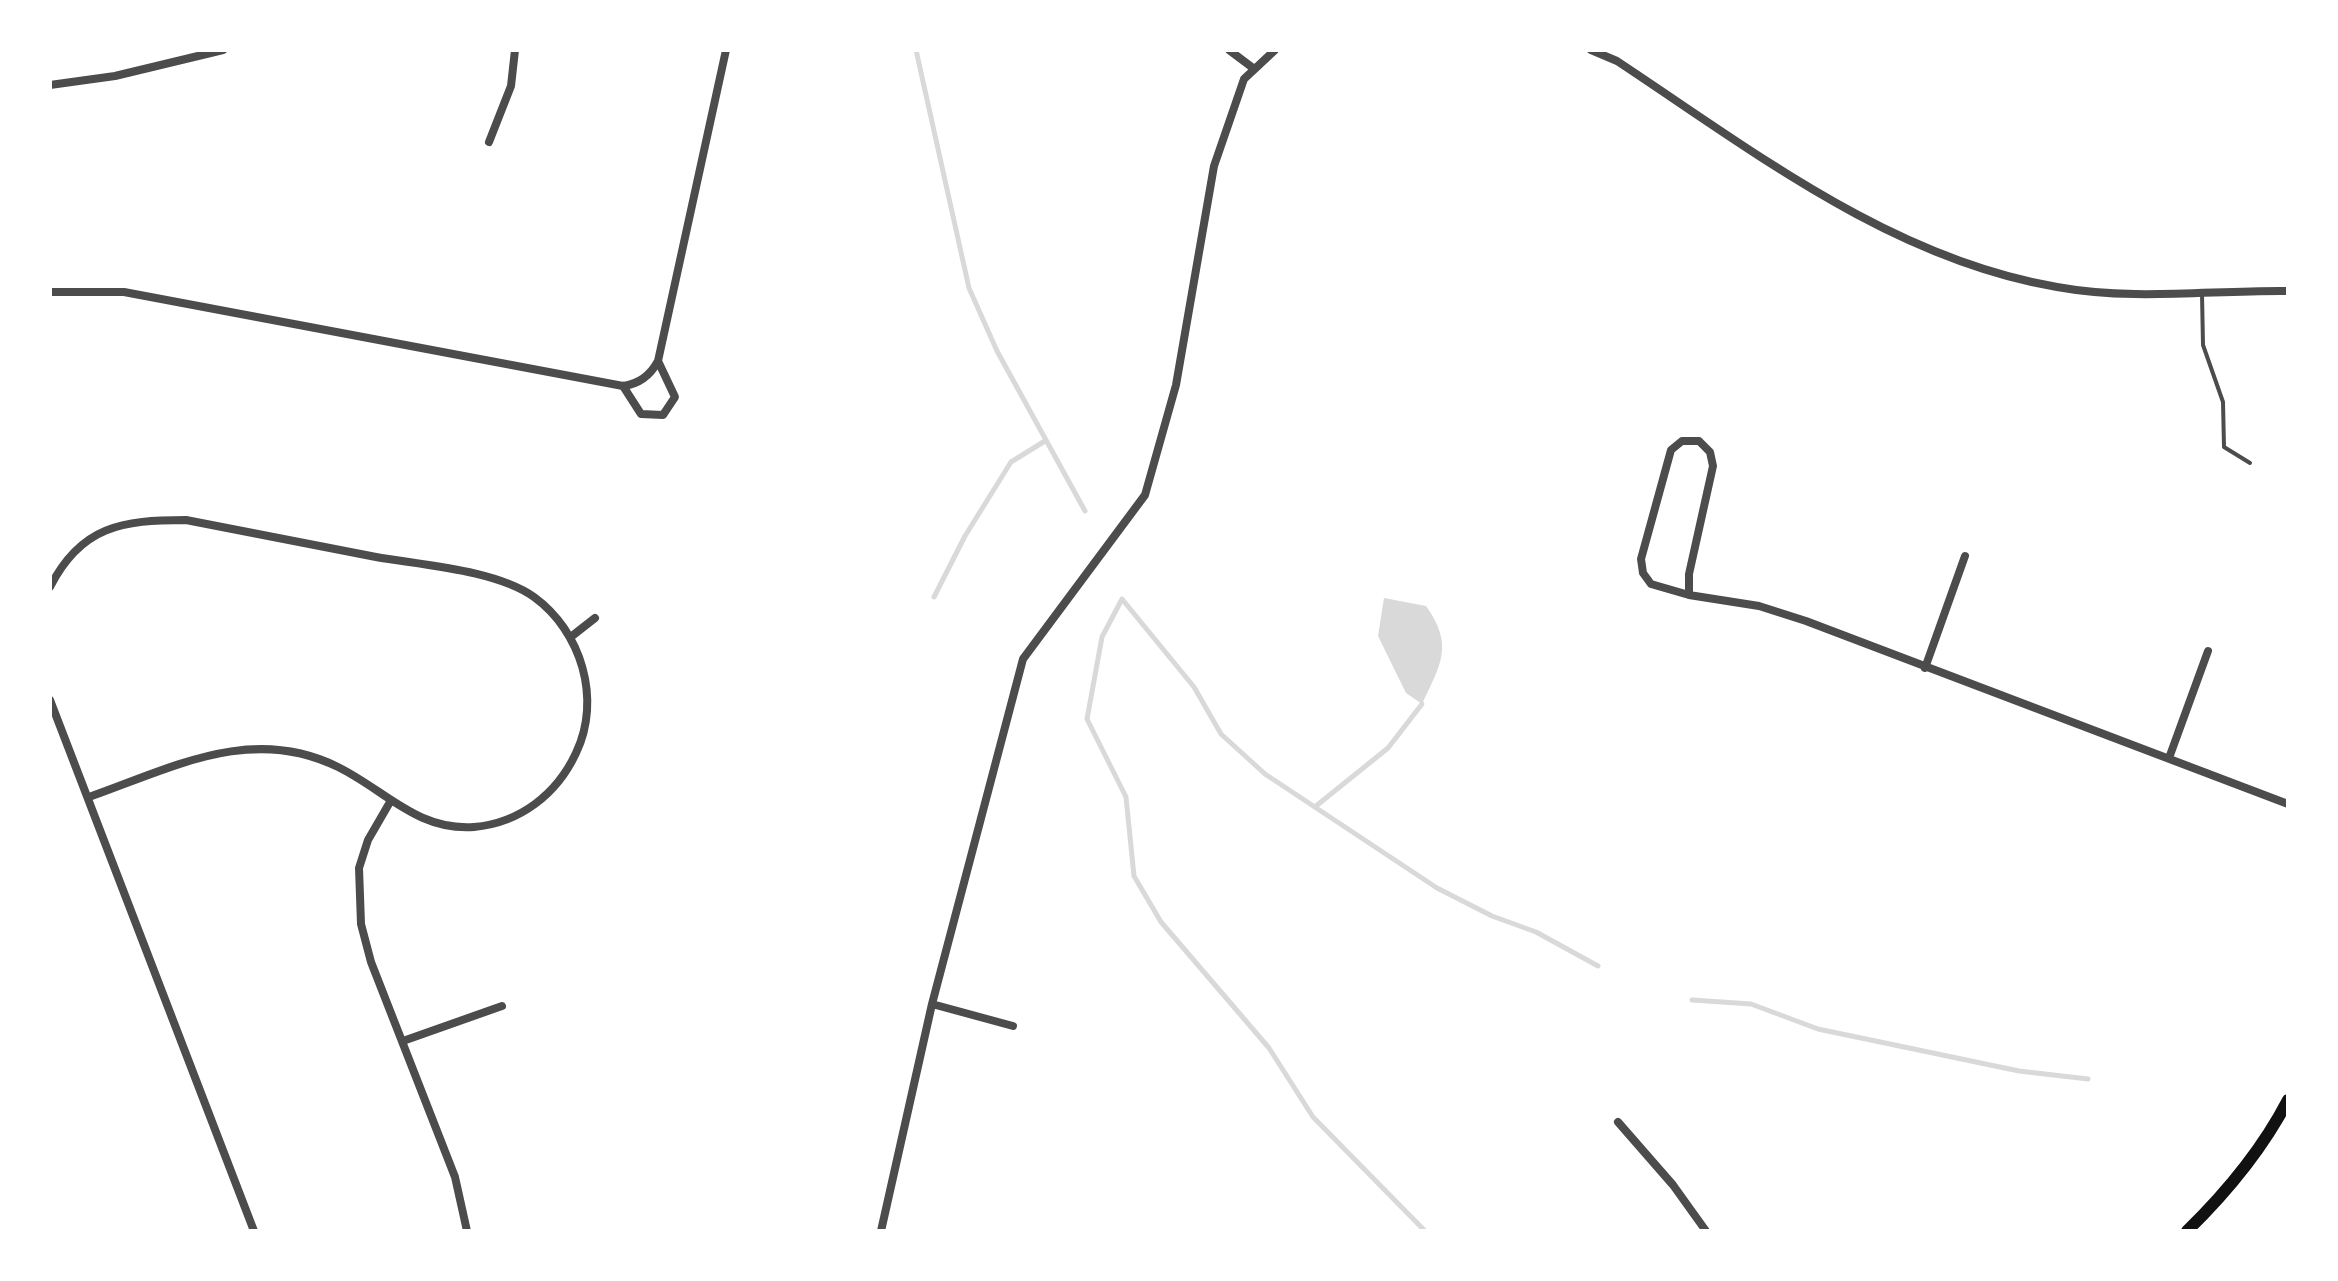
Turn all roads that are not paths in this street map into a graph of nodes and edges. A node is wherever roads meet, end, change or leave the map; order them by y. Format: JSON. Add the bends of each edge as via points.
{"nodes":[{"id":1,"x":223,"y":50,"type":"edge"},
{"id":2,"x":515,"y":50,"type":"edge"},
{"id":3,"x":726,"y":50,"type":"edge"},
{"id":4,"x":1229,"y":50,"type":"edge"},
{"id":5,"x":1275,"y":50,"type":"edge"},
{"id":6,"x":1591,"y":50,"type":"edge"},
{"id":7,"x":1253,"y":68,"type":"junction"},
{"id":8,"x":50,"y":85,"type":"edge"},
{"id":9,"x":489,"y":142,"type":"dead end"},
{"id":10,"x":2288,"y":291,"type":"edge"},
{"id":11,"x":50,"y":292,"type":"edge"},
{"id":12,"x":2202,"y":294,"type":"junction"},
{"id":13,"x":658,"y":361,"type":"junction"},
{"id":14,"x":623,"y":386,"type":"junction"},
{"id":15,"x":2250,"y":463,"type":"dead end"},
{"id":16,"x":1965,"y":556,"type":"dead end"},
{"id":17,"x":50,"y":560,"type":"edge"},
{"id":18,"x":60,"y":567,"type":"junction"},
{"id":19,"x":50,"y":587,"type":"edge"},
{"id":20,"x":1689,"y":595,"type":"junction"},
{"id":21,"x":595,"y":618,"type":"dead end"},
{"id":22,"x":572,"y":636,"type":"junction"},
{"id":23,"x":2208,"y":651,"type":"dead end"},
{"id":24,"x":1925,"y":668,"type":"junction"},
{"id":25,"x":50,"y":700,"type":"edge"},
{"id":26,"x":2169,"y":758,"type":"junction"},
{"id":27,"x":89,"y":797,"type":"junction"},
{"id":28,"x":390,"y":802,"type":"junction"},
{"id":29,"x":2288,"y":804,"type":"edge"},
{"id":30,"x":932,"y":1004,"type":"junction"},
{"id":31,"x":502,"y":1006,"type":"dead end"},
{"id":32,"x":1013,"y":1026,"type":"dead end"},
{"id":33,"x":403,"y":1041,"type":"junction"},
{"id":34,"x":2288,"y":1100,"type":"edge"},
{"id":35,"x":1618,"y":1122,"type":"dead end"},
{"id":36,"x":254,"y":1231,"type":"edge"},
{"id":37,"x":467,"y":1231,"type":"edge"},
{"id":38,"x":881,"y":1231,"type":"edge"},
{"id":39,"x":1706,"y":1231,"type":"edge"},
{"id":40,"x":2187,"y":1231,"type":"edge"}],
"edges":[{"from":1,"to":8,"type":"street","via":[[115,76]]},
{"from":2,"to":9,"type":"street","via":[[511,86]]},
{"from":3,"to":13,"type":"street"},
{"from":4,"to":7,"type":"street"},
{"from":5,"to":7,"type":"street"},
{"from":6,"to":12,"type":"street","via":[[1617,61],[1772,165],[1910,242],[2001,276],[2059,288]]},
{"from":7,"to":30,"type":"street","via":[[1244,79],[1214,166],[1176,385],[1145,495],[1023,659]]},
{"from":10,"to":12,"type":"street"},
{"from":11,"to":14,"type":"street","via":[[124,292]]},
{"from":12,"to":15,"type":"lane","via":[[2203,345],[2223,402],[2224,447]]},
{"from":13,"to":14,"type":"street","via":[[643,379]]},
{"from":13,"to":14,"type":"street","via":[[675,397],[663,415],[641,414]]},
{"from":16,"to":24,"type":"street"},
{"from":17,"to":18,"type":"street"},
{"from":18,"to":19,"type":"street"},
{"from":18,"to":22,"type":"street","via":[[77,546],[107,528],[186,520],[469,572],[531,595]]},
{"from":20,"to":20,"type":"street","via":[[1713,466],[1710,452],[1699,441],[1682,441],[1671,450],[1641,559],[1651,584]]},
{"from":20,"to":24,"type":"street","via":[[1759,606]]},
{"from":21,"to":22,"type":"street"},
{"from":22,"to":28,"type":"street","via":[[586,677],[583,738],[570,766],[537,804],[508,820],[472,827],[426,821]]},
{"from":23,"to":26,"type":"street"},
{"from":24,"to":26,"type":"street"},
{"from":25,"to":27,"type":"street"},
{"from":26,"to":29,"type":"street"},
{"from":27,"to":28,"type":"street","via":[[228,749],[310,755],[341,768]]},
{"from":27,"to":36,"type":"street"},
{"from":28,"to":33,"type":"street","via":[[359,868],[361,924]]},
{"from":30,"to":32,"type":"street"},
{"from":30,"to":38,"type":"street"},
{"from":31,"to":33,"type":"street"},
{"from":33,"to":37,"type":"street","via":[[455,1177]]},
{"from":34,"to":40,"type":"main road","via":[[2223,1193]]},
{"from":35,"to":39,"type":"street"}]}
